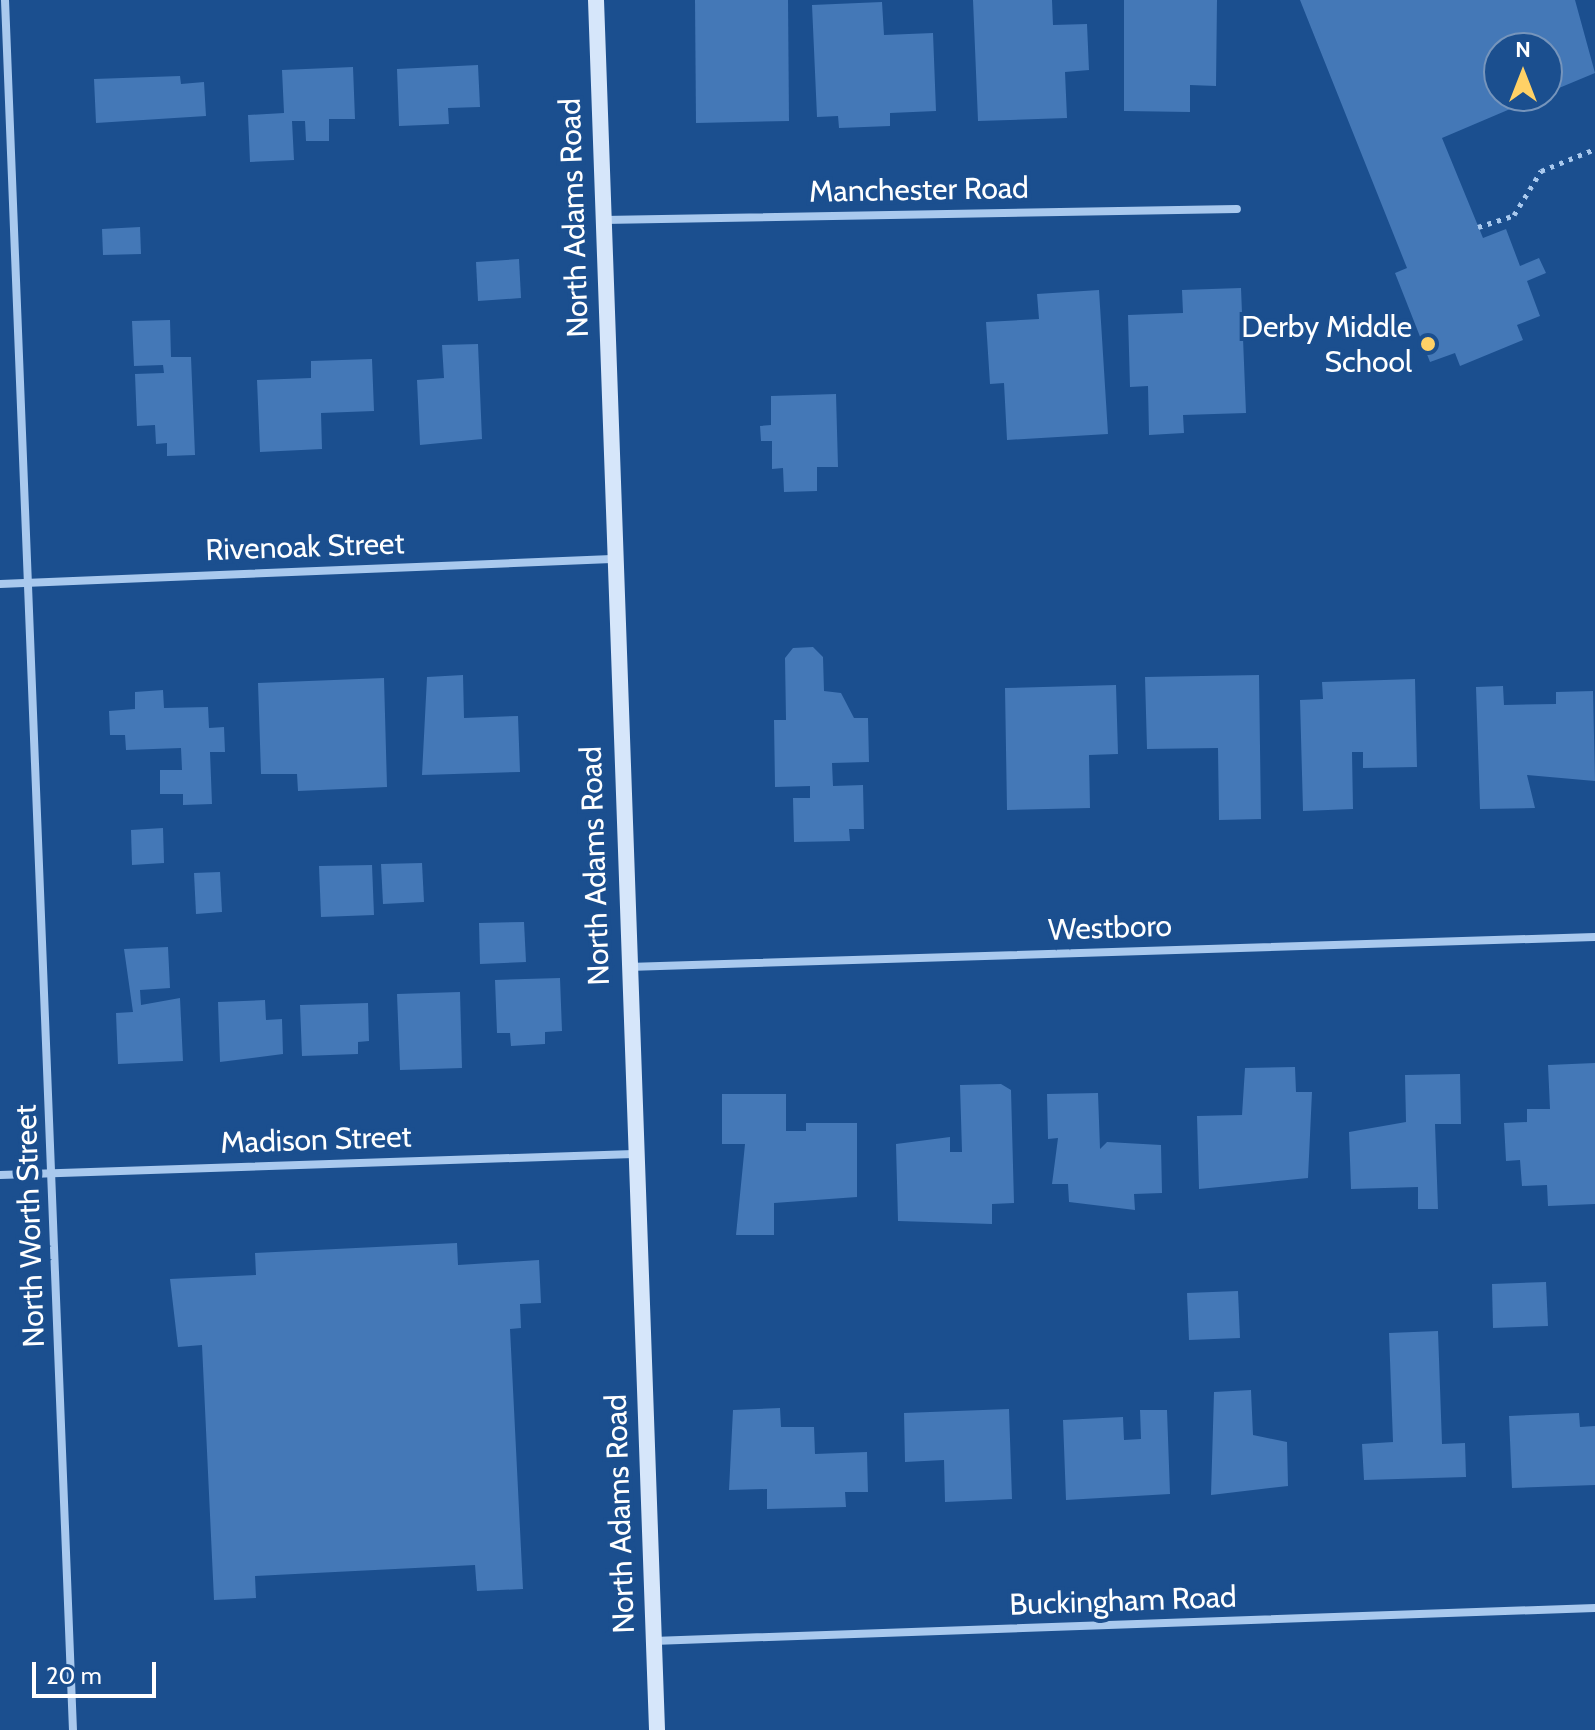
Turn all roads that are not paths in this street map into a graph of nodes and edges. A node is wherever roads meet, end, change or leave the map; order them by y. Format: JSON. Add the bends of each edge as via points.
{"nodes":[{"id":1,"x":5,"y":0,"type":"edge"},
{"id":2,"x":596,"y":0,"type":"edge"},
{"id":3,"x":1237,"y":209,"type":"dead end"},
{"id":4,"x":602,"y":220,"type":"junction"},
{"id":5,"x":611,"y":559,"type":"junction"},
{"id":6,"x":28,"y":582,"type":"junction"},
{"id":7,"x":0,"y":584,"type":"edge"},
{"id":8,"x":1595,"y":937,"type":"edge"},
{"id":9,"x":627,"y":967,"type":"junction"},
{"id":10,"x":634,"y":1154,"type":"junction"},
{"id":11,"x":52,"y":1174,"type":"junction"},
{"id":12,"x":0,"y":1175,"type":"edge"},
{"id":13,"x":1595,"y":1608,"type":"edge"},
{"id":14,"x":652,"y":1641,"type":"junction"},
{"id":15,"x":73,"y":1730,"type":"edge"},
{"id":16,"x":657,"y":1730,"type":"edge"}],
"edges":[{"from":1,"to":6,"type":"street","name":"North Worth Street"},
{"from":2,"to":4,"type":"main road","name":"North Adams Road"},
{"from":3,"to":4,"type":"street","name":"Manchester Road"},
{"from":4,"to":5,"type":"main road","name":"North Adams Road"},
{"from":5,"to":6,"type":"street","name":"Rivenoak Street"},
{"from":5,"to":9,"type":"main road","name":"North Adams Road"},
{"from":6,"to":7,"type":"street","name":"Rivenoak Street"},
{"from":6,"to":11,"type":"street","name":"North Worth Street"},
{"from":8,"to":9,"type":"street","name":"Westboro"},
{"from":9,"to":10,"type":"main road","name":"North Adams Road"},
{"from":10,"to":11,"type":"street","name":"Madison Street"},
{"from":10,"to":14,"type":"main road","name":"North Adams Road"},
{"from":11,"to":12,"type":"street","name":"Madison Street"},
{"from":11,"to":15,"type":"street","name":"North Worth Street"},
{"from":13,"to":14,"type":"street","name":"Buckingham Road"},
{"from":14,"to":16,"type":"main road","name":"North Adams Road"}]}
